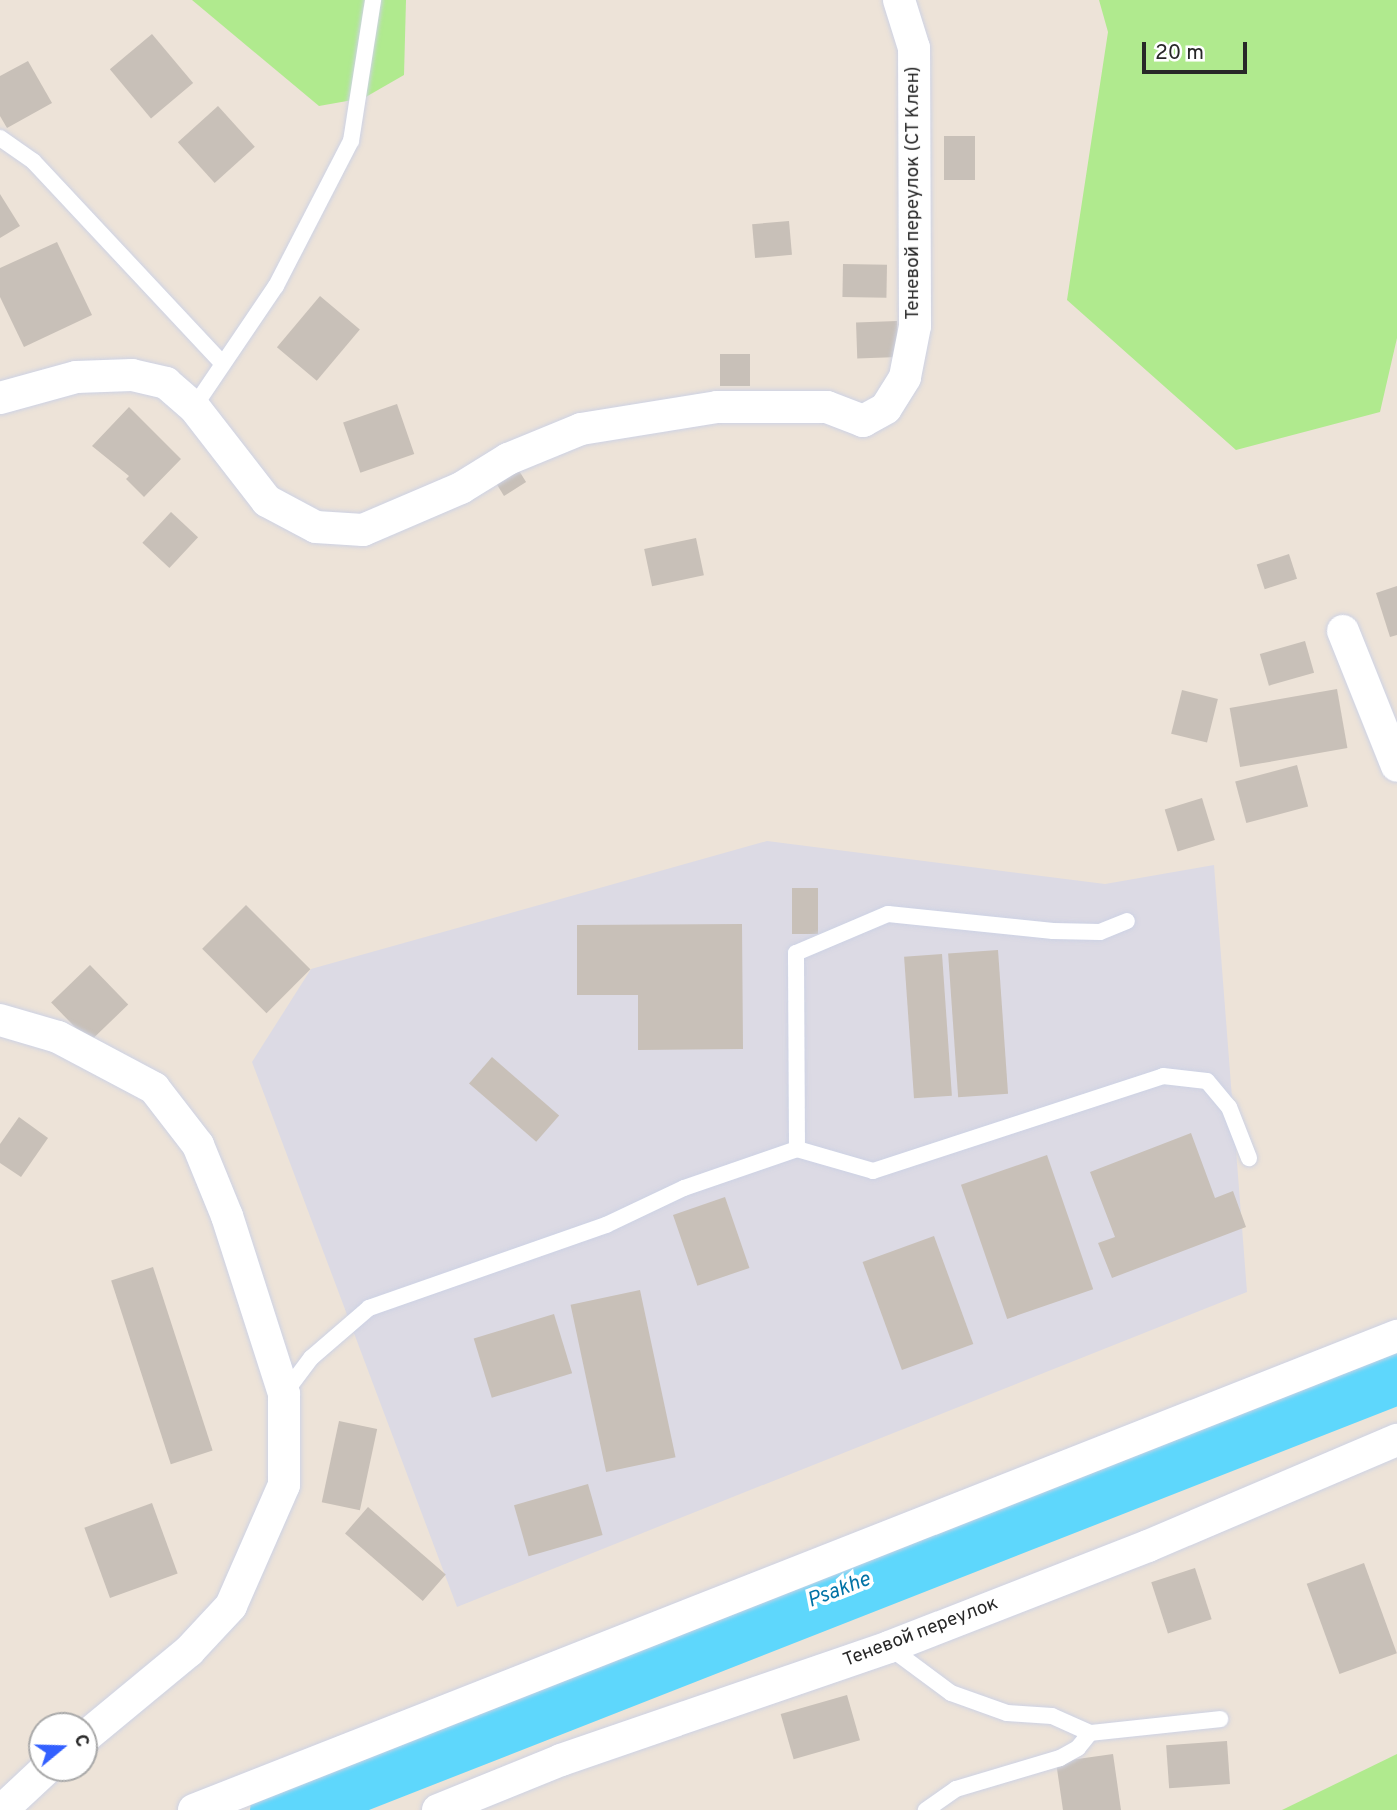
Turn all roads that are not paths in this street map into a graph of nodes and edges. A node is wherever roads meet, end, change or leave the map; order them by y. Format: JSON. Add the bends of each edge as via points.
{"nodes":[{"id":1,"x":373,"y":0,"type":"edge"},
{"id":2,"x":899,"y":0,"type":"edge"},
{"id":3,"x":0,"y":138,"type":"edge"},
{"id":4,"x":221,"y":362,"type":"junction"},
{"id":5,"x":0,"y":398,"type":"edge"},
{"id":6,"x":194,"y":407,"type":"junction"},
{"id":7,"x":1343,"y":631,"type":"dead end"},
{"id":8,"x":1397,"y":766,"type":"edge"},
{"id":9,"x":1127,"y":921,"type":"dead end"},
{"id":10,"x":0,"y":1020,"type":"edge"},
{"id":11,"x":797,"y":1149,"type":"junction"},
{"id":12,"x":1249,"y":1158,"type":"dead end"},
{"id":13,"x":1397,"y":1336,"type":"edge"},
{"id":14,"x":284,"y":1394,"type":"junction"},
{"id":15,"x":1397,"y":1440,"type":"edge"},
{"id":16,"x":890,"y":1647,"type":"junction"},
{"id":17,"x":1220,"y":1719,"type":"dead end"},
{"id":18,"x":98,"y":1726,"type":"edge"},
{"id":19,"x":1090,"y":1732,"type":"junction"},
{"id":20,"x":32,"y":1782,"type":"edge"},
{"id":21,"x":2,"y":1810,"type":"edge"},
{"id":22,"x":194,"y":1810,"type":"edge"},
{"id":23,"x":438,"y":1810,"type":"edge"},
{"id":24,"x":926,"y":1810,"type":"edge"}],
"edges":[{"from":1,"to":4,"type":"lane","via":[[351,141],[276,286]]},
{"from":2,"to":6,"type":"street","name":"Теневой переулок (СТ Клен)","via":[[914,48],[915,326],[905,377],[886,408],[863,421],[827,407],[717,407],[581,429],[363,530],[316,527],[267,500]]},
{"from":3,"to":4,"type":"lane","via":[[33,161]]},
{"from":4,"to":6,"type":"lane"},
{"from":5,"to":6,"type":"street","name":"Теневой переулок (СТ Клен)","via":[[76,377],[132,375],[166,383]]},
{"from":7,"to":8,"type":"street"},
{"from":9,"to":11,"type":"lane","via":[[1100,932],[1053,931],[888,914],[796,953]]},
{"from":10,"to":14,"type":"street","via":[[58,1037],[154,1088],[198,1145],[227,1216]]},
{"from":11,"to":12,"type":"lane","via":[[873,1171],[1163,1076],[1207,1081],[1229,1107]]},
{"from":11,"to":14,"type":"lane","via":[[684,1188],[606,1225],[369,1308],[311,1358]]},
{"from":13,"to":22,"type":"street"},
{"from":14,"to":18,"type":"street","via":[[284,1485],[231,1605],[189,1651]]},
{"from":15,"to":16,"type":"street","name":"Теневой переулок","via":[[1148,1546]]},
{"from":16,"to":19,"type":"lane","via":[[951,1693],[1007,1713],[1052,1716]]},
{"from":16,"to":23,"type":"street","name":"Теневой переулок","via":[[561,1760]]},
{"from":17,"to":19,"type":"lane"},
{"from":19,"to":24,"type":"lane","via":[[1078,1748],[1060,1758],[956,1790]]},
{"from":20,"to":21,"type":"street"}]}
